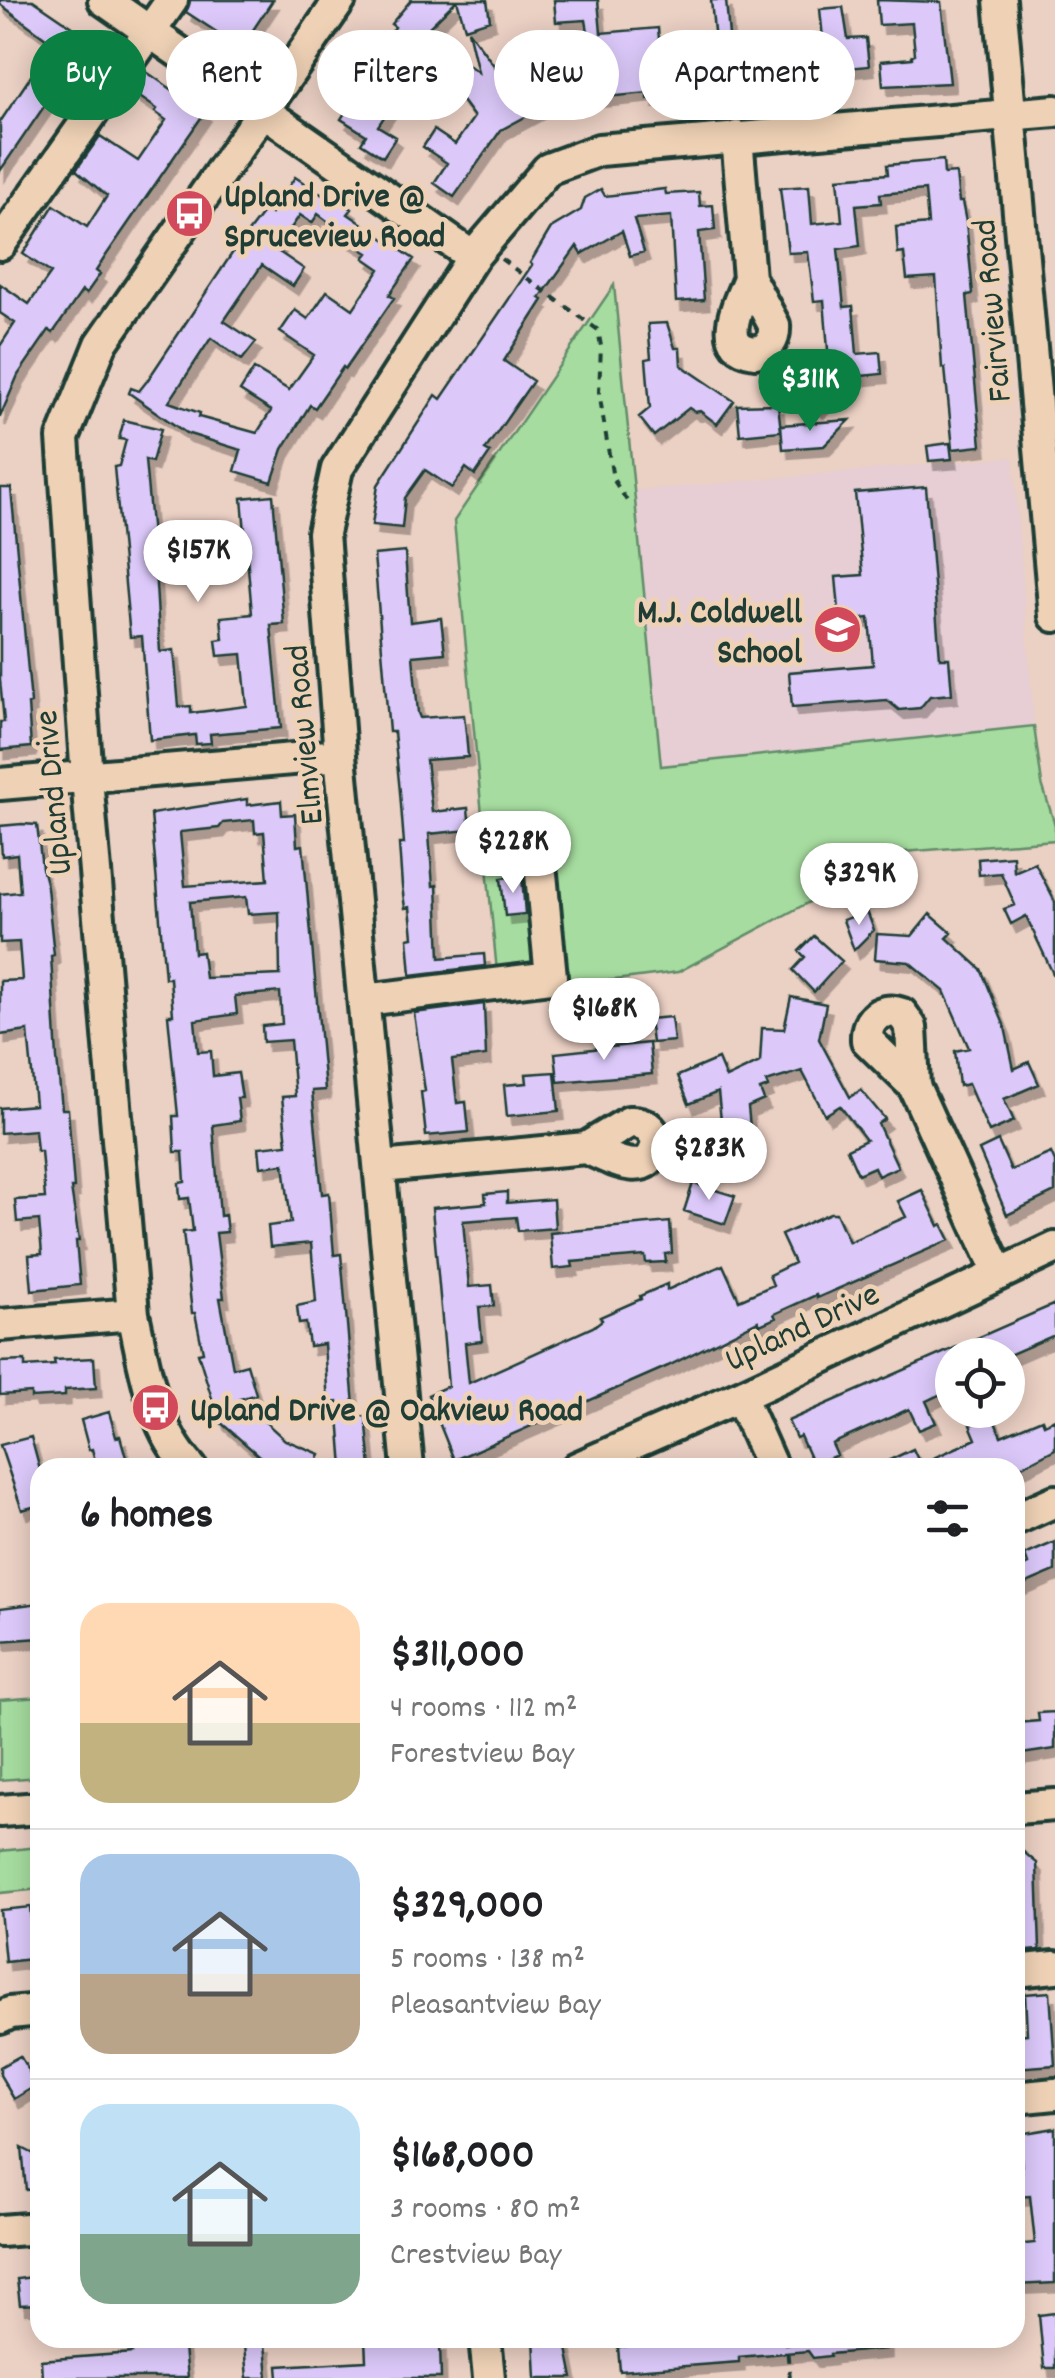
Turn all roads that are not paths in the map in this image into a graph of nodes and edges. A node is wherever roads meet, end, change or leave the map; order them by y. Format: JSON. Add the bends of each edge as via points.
{"nodes":[{"id":1,"x":104,"y":0,"type":"edge"},
{"id":2,"x":172,"y":0,"type":"edge"},
{"id":3,"x":340,"y":0,"type":"edge"},
{"id":4,"x":1000,"y":0,"type":"edge"},
{"id":5,"x":150,"y":32,"type":"junction"},
{"id":6,"x":166,"y":43,"type":"edge"},
{"id":7,"x":297,"y":62,"type":"edge"},
{"id":8,"x":1055,"y":111,"type":"edge"},
{"id":9,"x":1010,"y":114,"type":"junction"},
{"id":10,"x":257,"y":120,"type":"edge"},
{"id":11,"x":277,"y":120,"type":"edge"},
{"id":12,"x":737,"y":137,"type":"junction"},
{"id":13,"x":0,"y":244,"type":"edge"},
{"id":14,"x":478,"y":251,"type":"junction"},
{"id":15,"x":750,"y":278,"type":"dead end"},
{"id":16,"x":1044,"y":351,"type":"edge"},
{"id":17,"x":1055,"y":616,"type":"edge"},
{"id":18,"x":340,"y":755,"type":"junction"},
{"id":19,"x":87,"y":778,"type":"junction"},
{"id":20,"x":0,"y":784,"type":"edge"},
{"id":21,"x":541,"y":874,"type":"dead end"},
{"id":22,"x":364,"y":1000,"type":"junction"},
{"id":23,"x":914,"y":1086,"type":"dead end"},
{"id":24,"x":586,"y":1148,"type":"dead end"},
{"id":25,"x":381,"y":1167,"type":"junction"},
{"id":26,"x":1055,"y":1248,"type":"edge"},
{"id":27,"x":998,"y":1273,"type":"junction"},
{"id":28,"x":133,"y":1314,"type":"junction"},
{"id":29,"x":0,"y":1315,"type":"edge"},
{"id":30,"x":0,"y":1325,"type":"edge"},
{"id":31,"x":740,"y":1396,"type":"junction"},
{"id":32,"x":182,"y":1458,"type":"edge"},
{"id":33,"x":407,"y":1458,"type":"edge"},
{"id":34,"x":600,"y":1458,"type":"edge"},
{"id":35,"x":768,"y":1458,"type":"edge"},
{"id":36,"x":1055,"y":1501,"type":"edge"},
{"id":37,"x":1025,"y":1514,"type":"edge"},
{"id":38,"x":1055,"y":1805,"type":"edge"},
{"id":39,"x":1025,"y":1807,"type":"edge"},
{"id":40,"x":30,"y":1809,"type":"edge"},
{"id":41,"x":0,"y":1811,"type":"edge"},
{"id":42,"x":1055,"y":1968,"type":"edge"},
{"id":43,"x":1025,"y":1970,"type":"edge"},
{"id":44,"x":30,"y":2011,"type":"edge"},
{"id":45,"x":0,"y":2018,"type":"edge"},
{"id":46,"x":1055,"y":2094,"type":"edge"},
{"id":47,"x":1025,"y":2097,"type":"edge"},
{"id":48,"x":30,"y":2229,"type":"edge"},
{"id":49,"x":0,"y":2231,"type":"edge"},
{"id":50,"x":486,"y":2348,"type":"edge"},
{"id":51,"x":489,"y":2378,"type":"edge"}],
"edges":[{"from":1,"to":5,"type":"street"},
{"from":2,"to":5,"type":"street"},
{"from":3,"to":7,"type":"street","name":"Upland Drive"},
{"from":4,"to":9,"type":"street","name":"Fairview Road"},
{"from":5,"to":6,"type":"street"},
{"from":5,"to":13,"type":"street"},
{"from":8,"to":9,"type":"street","name":"Elmview Road"},
{"from":9,"to":12,"type":"street","name":"Elmview Road"},
{"from":9,"to":16,"type":"street","name":"Fairview Road"},
{"from":10,"to":19,"type":"street","name":"Upland Drive","via":[[101,344],[63,438]]},
{"from":11,"to":14,"type":"street"},
{"from":12,"to":14,"type":"street","name":"Elmview Road","via":[[599,150],[548,169]]},
{"from":12,"to":15,"type":"street"},
{"from":14,"to":18,"type":"street","name":"Elmview Road","via":[[337,469],[323,532]]},
{"from":16,"to":17,"type":"street","name":"Fairview Road"},
{"from":18,"to":19,"type":"street"},
{"from":18,"to":22,"type":"street","name":"Elmview Road"},
{"from":19,"to":20,"type":"street"},
{"from":19,"to":28,"type":"street","name":"Upland Drive"},
{"from":21,"to":22,"type":"street","via":[[551,978]]},
{"from":22,"to":25,"type":"street","name":"Elmview Road"},
{"from":23,"to":27,"type":"street"},
{"from":24,"to":25,"type":"street"},
{"from":25,"to":33,"type":"street","name":"Elmview Road"},
{"from":26,"to":27,"type":"street","name":"Upland Drive"},
{"from":27,"to":31,"type":"street","name":"Upland Drive"},
{"from":28,"to":30,"type":"street"},
{"from":28,"to":32,"type":"street","name":"Upland Drive","via":[[152,1399]]},
{"from":29,"to":30,"type":"street"},
{"from":31,"to":34,"type":"street","name":"Upland Drive"},
{"from":31,"to":35,"type":"street"},
{"from":36,"to":37,"type":"street"},
{"from":38,"to":39,"type":"street"},
{"from":40,"to":41,"type":"street"},
{"from":42,"to":43,"type":"street"},
{"from":44,"to":45,"type":"street"},
{"from":46,"to":47,"type":"street"},
{"from":48,"to":49,"type":"street"},
{"from":50,"to":51,"type":"street"}]}
